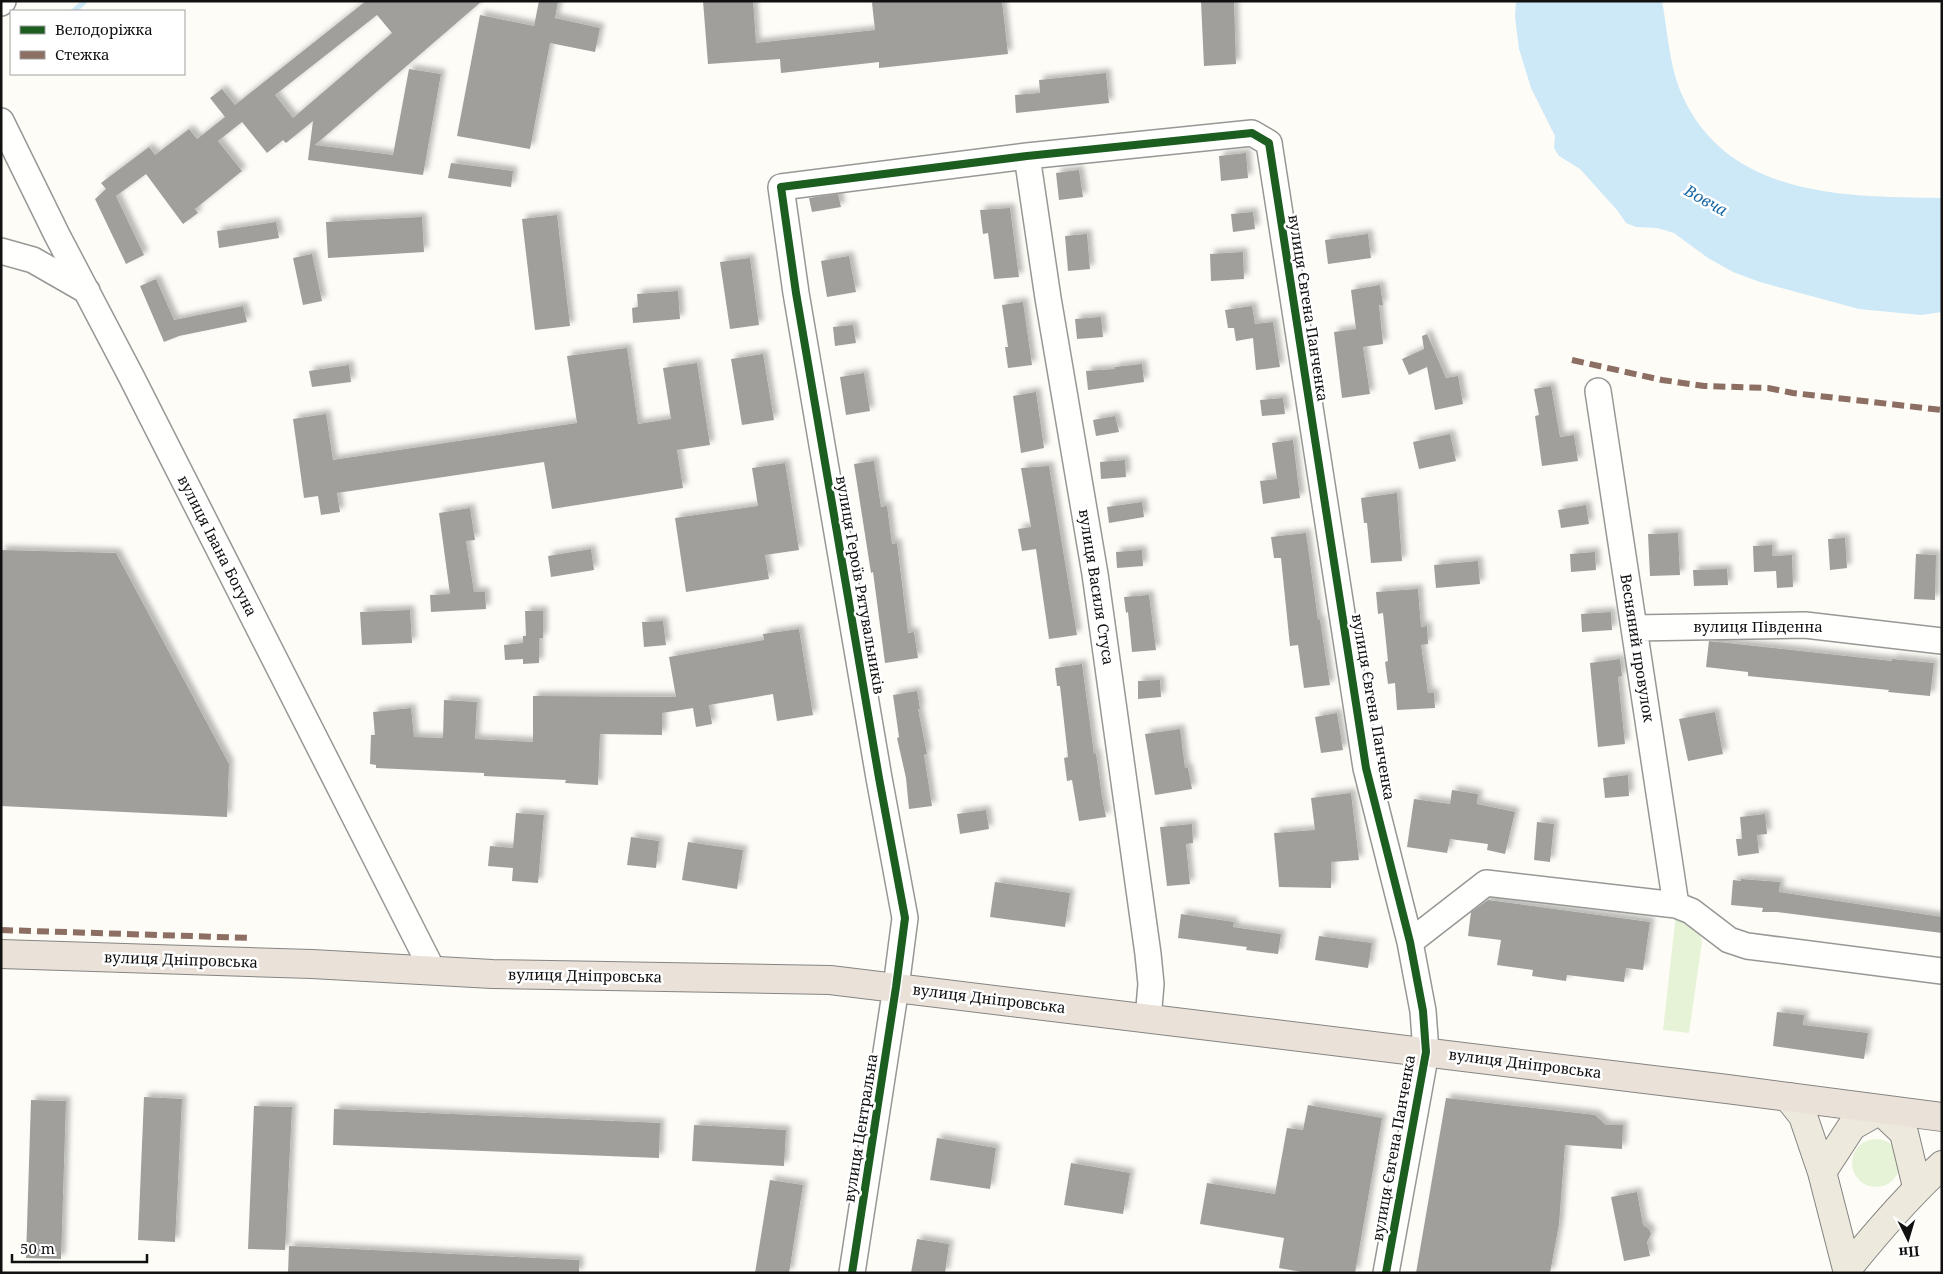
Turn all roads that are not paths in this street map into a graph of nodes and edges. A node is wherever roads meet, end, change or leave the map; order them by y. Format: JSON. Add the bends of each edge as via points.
{"nodes":[{"id":1,"x":1,"y":121,"type":"edge"},
{"id":2,"x":1027,"y":156,"type":"junction"},
{"id":3,"x":57,"y":235,"type":"junction"},
{"id":4,"x":1,"y":251,"type":"edge"},
{"id":5,"x":33,"y":260,"type":"junction"},
{"id":6,"x":87,"y":291,"type":"junction"},
{"id":7,"x":1598,"y":391,"type":"dead end"},
{"id":8,"x":1634,"y":628,"type":"junction"},
{"id":9,"x":1942,"y":641,"type":"edge"},
{"id":10,"x":1676,"y":905,"type":"junction"},
{"id":11,"x":1410,"y":942,"type":"junction"},
{"id":12,"x":1,"y":954,"type":"edge"},
{"id":13,"x":433,"y":971,"type":"junction"},
{"id":14,"x":1942,"y":971,"type":"edge"},
{"id":15,"x":896,"y":987,"type":"junction"},
{"id":16,"x":1148,"y":1019,"type":"junction"},
{"id":17,"x":1426,"y":1052,"type":"junction"},
{"id":18,"x":1788,"y":1097,"type":"junction"},
{"id":19,"x":1880,"y":1110,"type":"junction"},
{"id":20,"x":1942,"y":1117,"type":"edge"},
{"id":21,"x":1942,"y":1165,"type":"edge"},
{"id":22,"x":1822,"y":1172,"type":"junction"},
{"id":23,"x":1917,"y":1187,"type":"junction"},
{"id":24,"x":1848,"y":1271,"type":"edge"},
{"id":25,"x":852,"y":1273,"type":"edge"},
{"id":26,"x":1386,"y":1273,"type":"edge"}],
"edges":[{"from":1,"to":3,"type":"street","name":"вулиця Івана Богуна"},
{"from":2,"to":11,"type":"street","name":"вулиця Євгена Панченка","via":[[1252,133],[1268,143],[1366,768]]},
{"from":2,"to":15,"type":"street","name":"вулиця Героїв Рятувальників","via":[[781,187],[799,312],[905,918]]},
{"from":2,"to":16,"type":"street","name":"вулиця Василя Стуса","via":[[1095,574],[1148,954],[1151,984]]},
{"from":3,"to":5,"type":"street"},
{"from":3,"to":6,"type":"street","name":"вулиця Івана Богуна"},
{"from":4,"to":5,"type":"street"},
{"from":5,"to":6,"type":"street"},
{"from":6,"to":13,"type":"street","name":"вулиця Івана Богуна"},
{"from":7,"to":8,"type":"street","name":"Весняний провулок"},
{"from":8,"to":9,"type":"street","name":"вулиця Південна","via":[[1805,625]]},
{"from":8,"to":10,"type":"street","name":"Весняний провулок"},
{"from":10,"to":11,"type":"street","via":[[1486,883]]},
{"from":10,"to":14,"type":"street","via":[[1690,911],[1730,940],[1747,946]]},
{"from":11,"to":17,"type":"street","name":"вулиця Євгена Панченка","via":[[1423,1011]]},
{"from":12,"to":13,"type":"highway","name":"вулиця Дніпровська"},
{"from":13,"to":15,"type":"highway","name":"вулиця Дніпровська","via":[[830,980]]},
{"from":15,"to":16,"type":"highway","name":"вулиця Дніпровська"},
{"from":15,"to":25,"type":"street","name":"вулиця Центральна"},
{"from":16,"to":17,"type":"highway","name":"вулиця Дніпровська"},
{"from":17,"to":18,"type":"highway","name":"вулиця Дніпровська"},
{"from":17,"to":26,"type":"street","name":"вулиця Євгена Панченка"},
{"from":18,"to":19,"type":"highway","name":"вулиця Дніпровська"},
{"from":18,"to":22,"type":"main road","via":[[1803,1116]]},
{"from":19,"to":20,"type":"highway","name":"вулиця Дніпровська"},
{"from":19,"to":22,"type":"main road","via":[[1852,1126]]},
{"from":19,"to":23,"type":"main road","via":[[1904,1133]]},
{"from":21,"to":23,"type":"main road"},
{"from":22,"to":24,"type":"main road"},
{"from":23,"to":24,"type":"main road","via":[[1886,1220]]}]}
